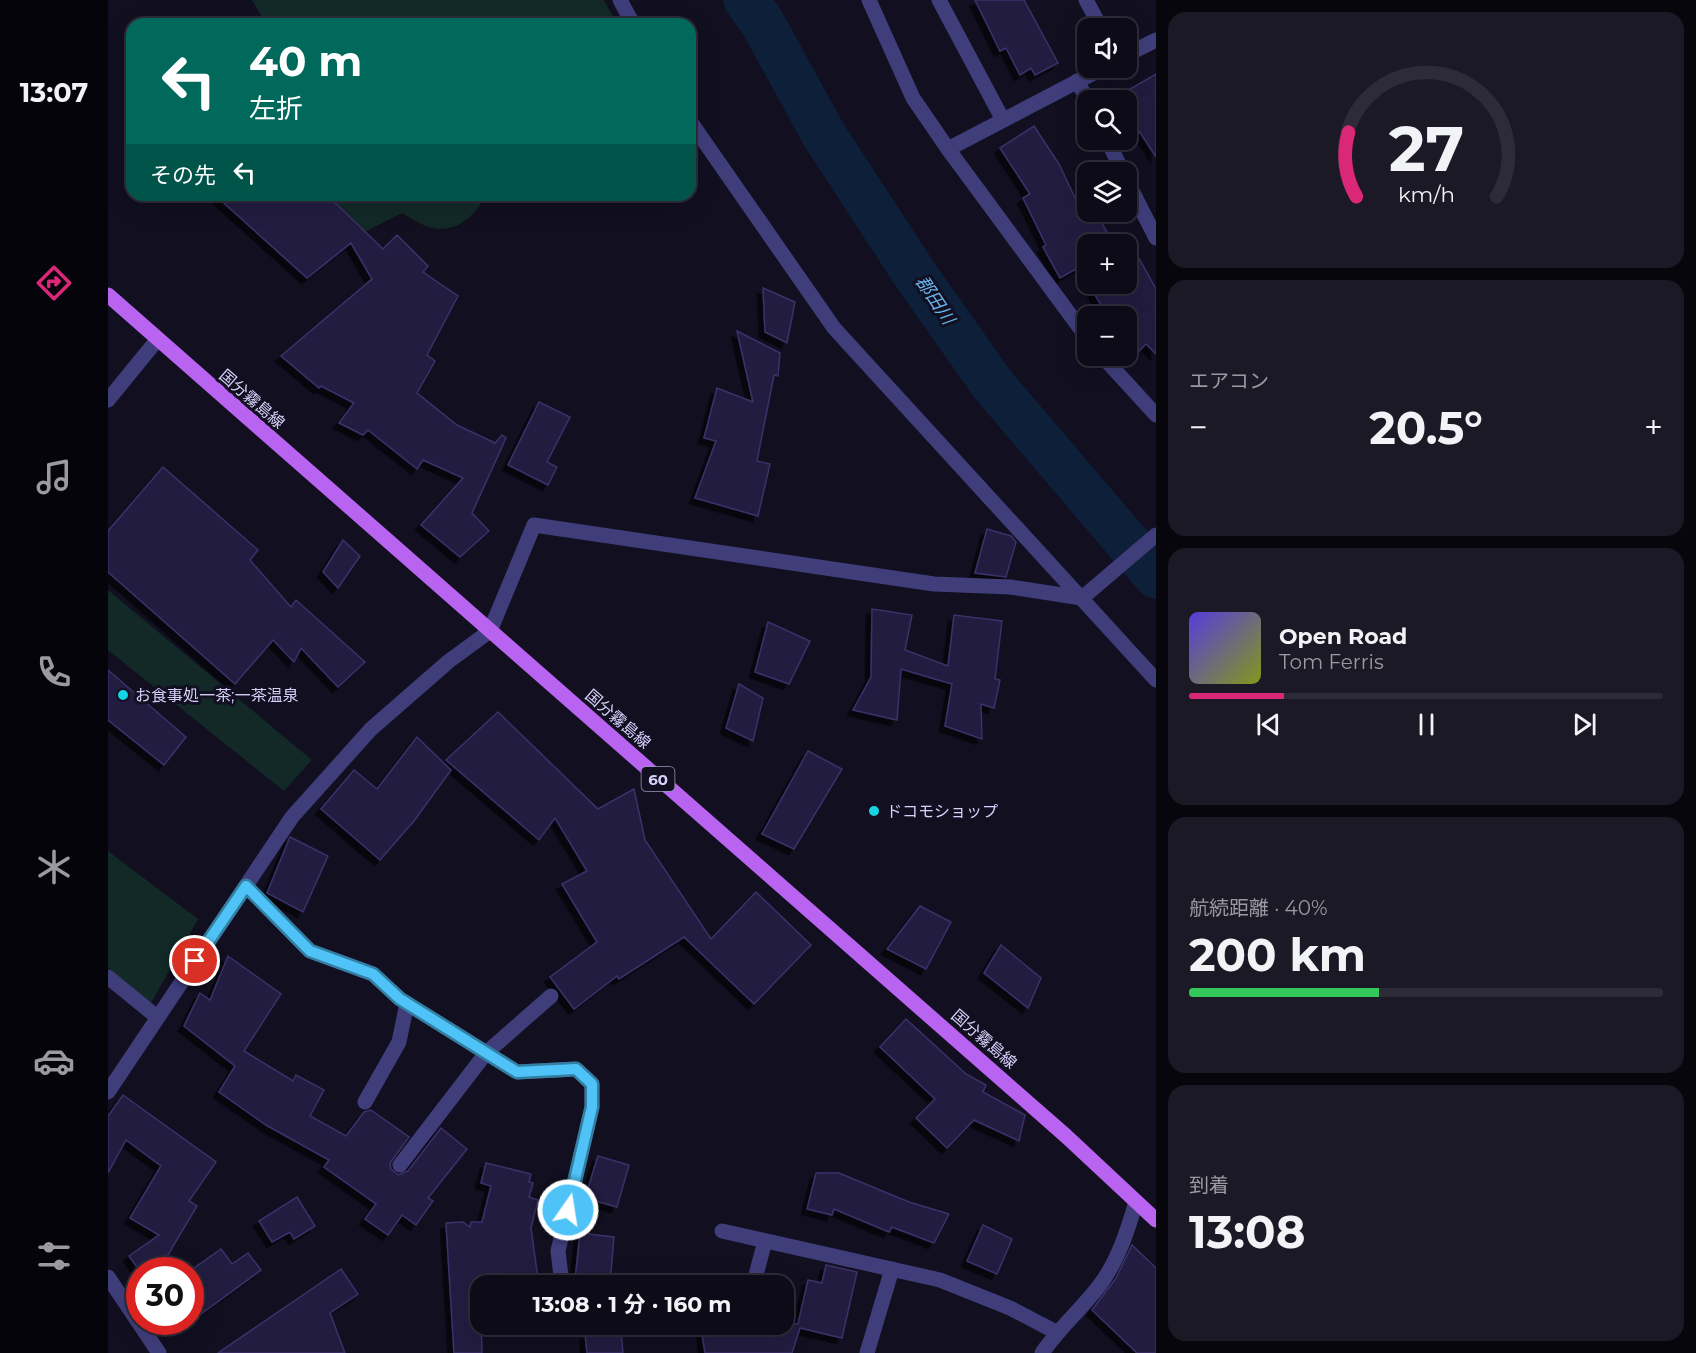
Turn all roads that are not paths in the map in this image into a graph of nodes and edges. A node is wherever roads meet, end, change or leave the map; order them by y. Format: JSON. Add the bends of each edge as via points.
{"nodes":[{"id":1,"x":620,"y":0,"type":"edge"},
{"id":2,"x":869,"y":0,"type":"edge"},
{"id":3,"x":939,"y":0,"type":"edge"},
{"id":4,"x":1086,"y":0,"type":"edge"},
{"id":5,"x":630,"y":18,"type":"edge"},
{"id":6,"x":1096,"y":18,"type":"edge"},
{"id":7,"x":1156,"y":40,"type":"edge"},
{"id":8,"x":1137,"y":50,"type":"edge"},
{"id":9,"x":1083,"y":78,"type":"edge"},
{"id":10,"x":1077,"y":81,"type":"junction"},
{"id":11,"x":1082,"y":90,"type":"edge"},
{"id":12,"x":1003,"y":120,"type":"junction"},
{"id":13,"x":696,"y":130,"type":"edge"},
{"id":14,"x":948,"y":149,"type":"junction"},
{"id":15,"x":1137,"y":201,"type":"edge"},
{"id":16,"x":1156,"y":238,"type":"edge"},
{"id":17,"x":108,"y":295,"type":"edge"},
{"id":18,"x":1077,"y":324,"type":"edge"},
{"id":19,"x":157,"y":340,"type":"junction"},
{"id":20,"x":1111,"y":366,"type":"edge"},
{"id":21,"x":108,"y":400,"type":"edge"},
{"id":22,"x":1156,"y":415,"type":"edge"},
{"id":23,"x":1156,"y":535,"type":"edge"},
{"id":24,"x":1082,"y":598,"type":"junction"},
{"id":25,"x":490,"y":631,"type":"junction"},
{"id":26,"x":1156,"y":680,"type":"edge"},
{"id":27,"x":246,"y":886,"type":"junction"},
{"id":28,"x":108,"y":977,"type":"edge"},
{"id":29,"x":551,"y":996,"type":"dead end"},
{"id":30,"x":407,"y":1003,"type":"junction"},
{"id":31,"x":157,"y":1017,"type":"junction"},
{"id":32,"x":486,"y":1053,"type":"junction"},
{"id":33,"x":108,"y":1092,"type":"edge"},
{"id":34,"x":365,"y":1102,"type":"dead end"},
{"id":35,"x":400,"y":1166,"type":"dead end"},
{"id":36,"x":1136,"y":1202,"type":"junction"},
{"id":37,"x":1156,"y":1220,"type":"edge"},
{"id":38,"x":722,"y":1231,"type":"dead end"},
{"id":39,"x":765,"y":1241,"type":"junction"},
{"id":40,"x":892,"y":1269,"type":"junction"},
{"id":41,"x":561,"y":1275,"type":"edge"},
{"id":42,"x":756,"y":1275,"type":"edge"},
{"id":43,"x":108,"y":1277,"type":"edge"},
{"id":44,"x":120,"y":1295,"type":"junction"},
{"id":45,"x":108,"y":1305,"type":"edge"},
{"id":46,"x":1056,"y":1332,"type":"junction"},
{"id":47,"x":159,"y":1353,"type":"edge"},
{"id":48,"x":867,"y":1353,"type":"edge"},
{"id":49,"x":1042,"y":1353,"type":"edge"}],
"edges":[{"from":1,"to":5,"type":"street"},
{"from":2,"to":14,"type":"street","via":[[913,98]]},
{"from":3,"to":12,"type":"street"},
{"from":4,"to":6,"type":"street"},
{"from":7,"to":8,"type":"street"},
{"from":9,"to":10,"type":"street"},
{"from":10,"to":11,"type":"street"},
{"from":10,"to":12,"type":"street"},
{"from":12,"to":14,"type":"street"},
{"from":13,"to":24,"type":"street","via":[[834,328]]},
{"from":14,"to":18,"type":"street"},
{"from":15,"to":16,"type":"street"},
{"from":17,"to":19,"type":"main road","name":"国分霧島線","number":"60"},
{"from":19,"to":21,"type":"street"},
{"from":19,"to":25,"type":"main road","name":"国分霧島線","number":"60"},
{"from":20,"to":22,"type":"street"},
{"from":23,"to":24,"type":"street"},
{"from":24,"to":25,"type":"street","via":[[1010,587],[934,584],[534,525]]},
{"from":24,"to":26,"type":"street"},
{"from":25,"to":27,"type":"street","via":[[371,729],[292,817]]},
{"from":25,"to":36,"type":"main road","name":"国分霧島線","number":"60","via":[[1066,1136]]},
{"from":27,"to":30,"type":"street","via":[[310,951],[373,974]]},
{"from":27,"to":31,"type":"street"},
{"from":28,"to":31,"type":"street"},
{"from":29,"to":32,"type":"street"},
{"from":30,"to":32,"type":"street"},
{"from":30,"to":34,"type":"street","via":[[399,1042]]},
{"from":31,"to":33,"type":"street"},
{"from":32,"to":35,"type":"street"},
{"from":32,"to":41,"type":"street","via":[[517,1072],[576,1069],[592,1084],[592,1107],[558,1251]]},
{"from":36,"to":37,"type":"main road","name":"国分霧島線","number":"60"},
{"from":36,"to":46,"type":"street","via":[[1124,1240],[1102,1282]]},
{"from":38,"to":39,"type":"street"},
{"from":39,"to":40,"type":"street"},
{"from":39,"to":42,"type":"street"},
{"from":40,"to":46,"type":"street","via":[[940,1280],[1010,1308]]},
{"from":40,"to":48,"type":"street"},
{"from":43,"to":44,"type":"street"},
{"from":44,"to":45,"type":"street"},
{"from":44,"to":47,"type":"street"},
{"from":46,"to":49,"type":"street"}]}
